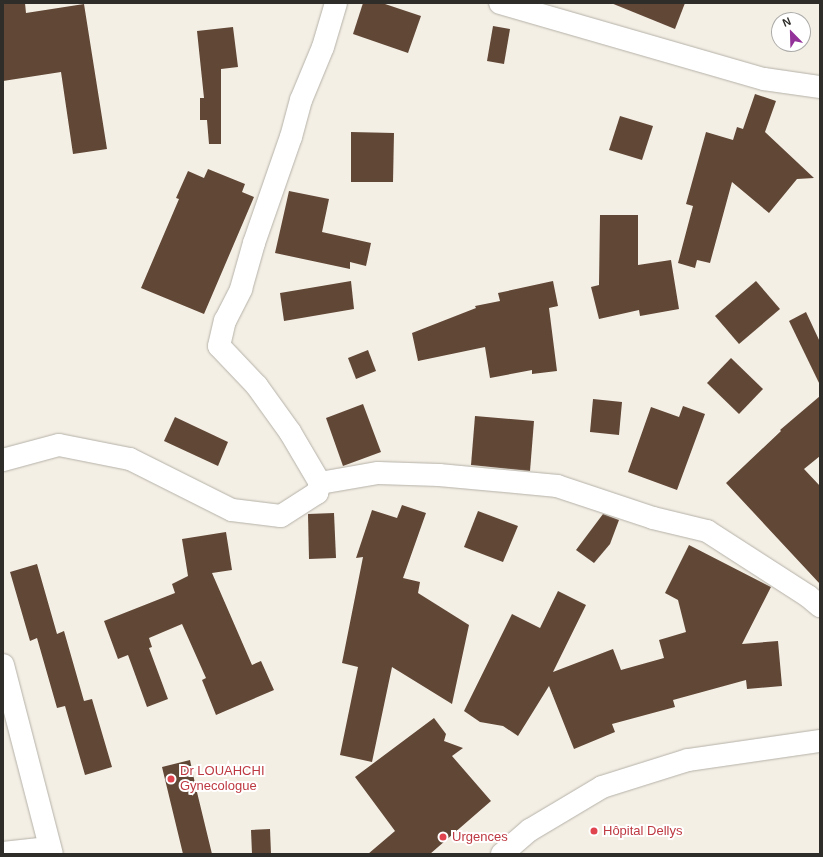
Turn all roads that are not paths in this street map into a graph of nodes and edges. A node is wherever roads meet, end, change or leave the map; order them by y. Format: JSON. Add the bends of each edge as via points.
{"nodes":[{"id":1,"x":336,"y":3,"type":"edge"},
{"id":2,"x":500,"y":3,"type":"edge"},
{"id":3,"x":820,"y":87,"type":"edge"},
{"id":4,"x":3,"y":460,"type":"edge"},
{"id":5,"x":320,"y":483,"type":"junction"},
{"id":6,"x":820,"y":606,"type":"edge"},
{"id":7,"x":3,"y":665,"type":"edge"},
{"id":8,"x":820,"y":741,"type":"edge"},
{"id":9,"x":51,"y":851,"type":"edge"},
{"id":10,"x":3,"y":853,"type":"edge"},
{"id":11,"x":502,"y":854,"type":"edge"}],
"edges":[{"from":1,"to":5,"type":"street","via":[[323,47],[301,100],[241,289],[225,321],[219,346],[257,386],[290,432]]},
{"from":2,"to":3,"type":"street","via":[[764,79]]},
{"from":4,"to":5,"type":"street","via":[[59,445],[116,456],[130,459],[232,510],[281,516],[317,492]]},
{"from":5,"to":6,"type":"street","via":[[378,473],[439,475],[557,486],[653,518],[707,531]]},
{"from":7,"to":9,"type":"street"},
{"from":8,"to":11,"type":"street","via":[[688,760],[602,787],[530,830]]},
{"from":9,"to":10,"type":"street"}]}
